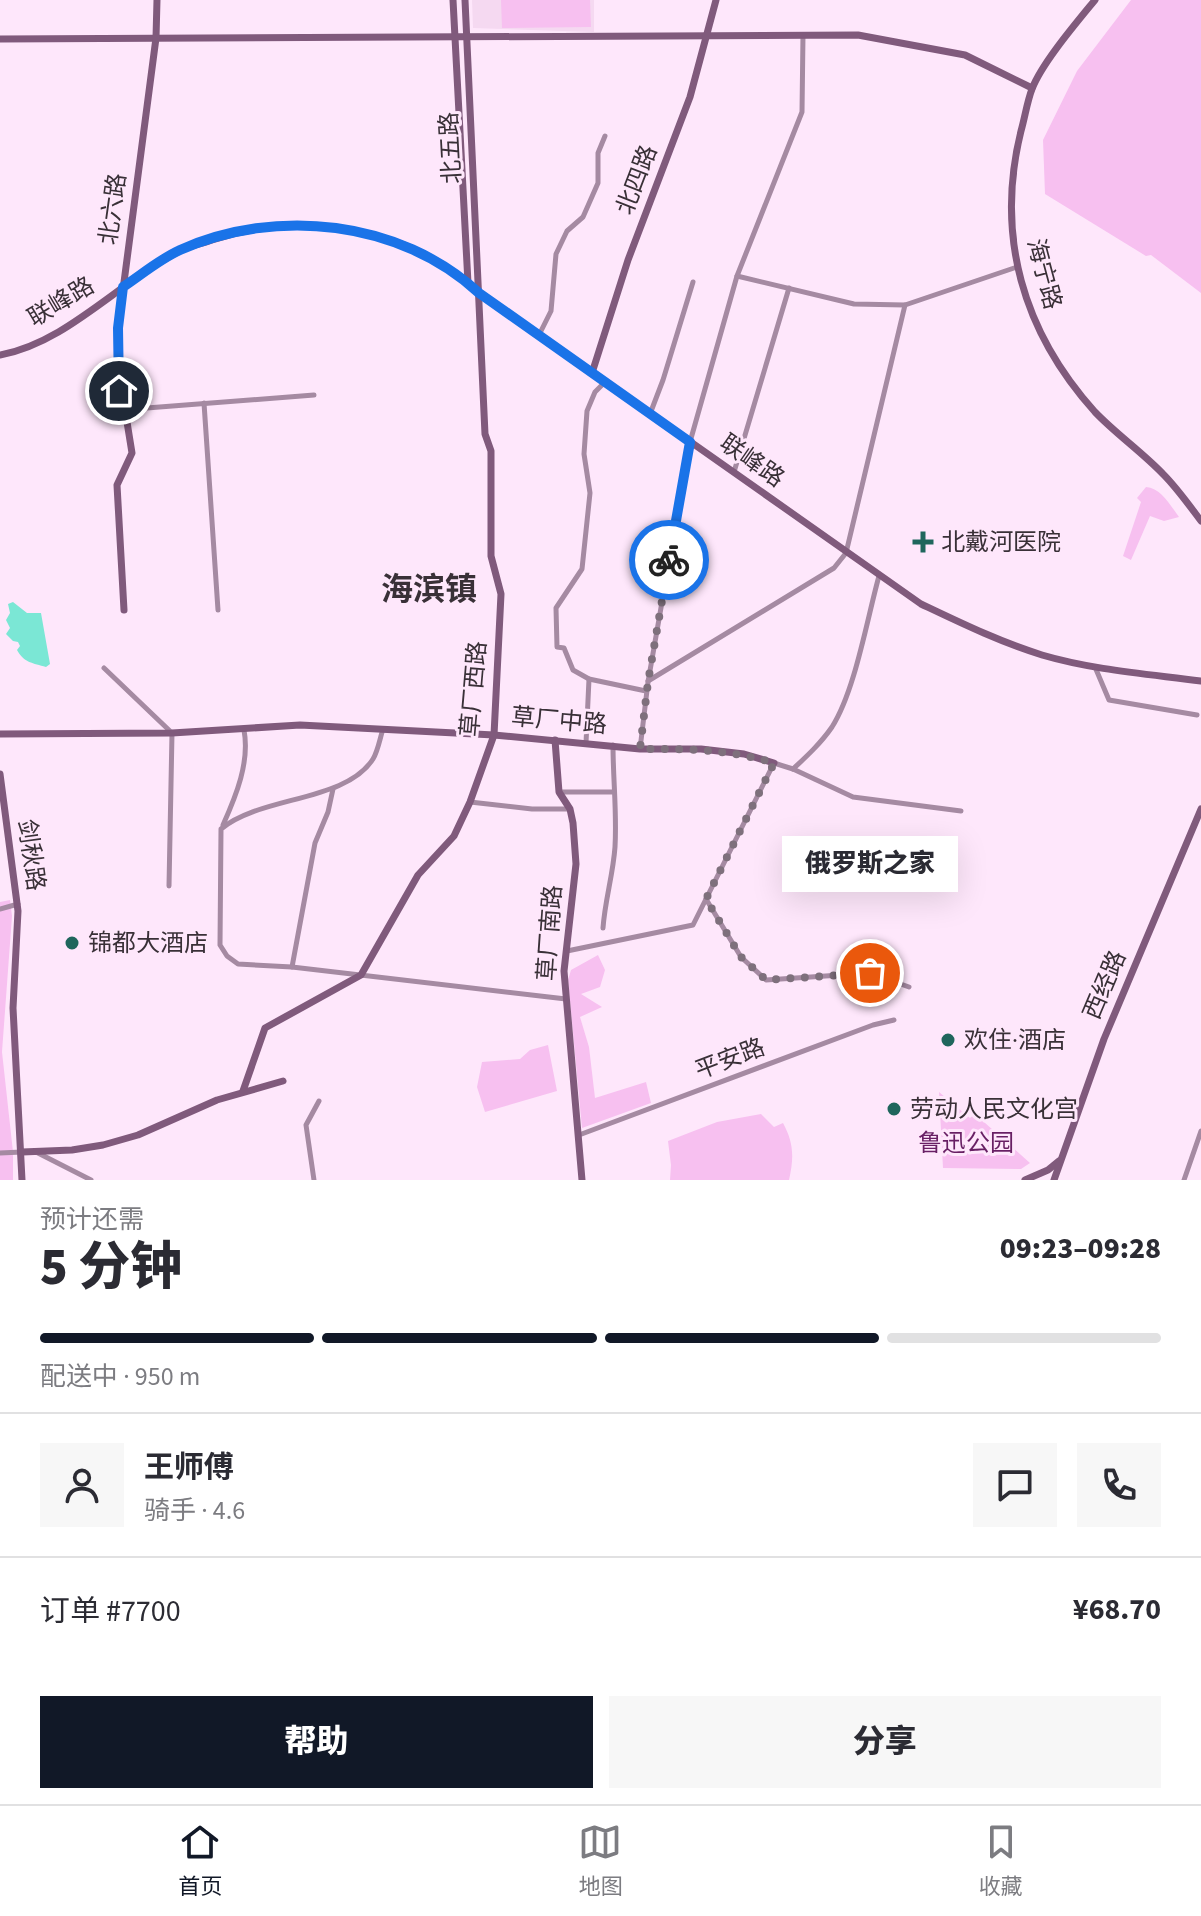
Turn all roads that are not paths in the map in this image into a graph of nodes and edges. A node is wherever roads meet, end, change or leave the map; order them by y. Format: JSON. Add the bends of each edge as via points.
{"nodes":[{"id":1,"x":157,"y":0,"type":"edge"},
{"id":2,"x":453,"y":0,"type":"edge"},
{"id":3,"x":465,"y":0,"type":"edge"},
{"id":4,"x":716,"y":0,"type":"edge"},
{"id":5,"x":1095,"y":0,"type":"edge"},
{"id":6,"x":803,"y":35,"type":"junction"},
{"id":7,"x":708,"y":36,"type":"junction"},
{"id":8,"x":454,"y":37,"type":"junction"},
{"id":9,"x":465,"y":37,"type":"junction"},
{"id":10,"x":156,"y":38,"type":"junction"},
{"id":11,"x":0,"y":39,"type":"edge"},
{"id":12,"x":1032,"y":88,"type":"junction"},
{"id":13,"x":605,"y":136,"type":"dead end"},
{"id":14,"x":1017,"y":267,"type":"junction"},
{"id":15,"x":737,"y":276,"type":"junction"},
{"id":16,"x":693,"y":282,"type":"dead end"},
{"id":17,"x":468,"y":283,"type":"junction"},
{"id":18,"x":123,"y":287,"type":"junction"},
{"id":19,"x":789,"y":288,"type":"junction"},
{"id":20,"x":479,"y":293,"type":"junction"},
{"id":21,"x":905,"y":305,"type":"junction"},
{"id":22,"x":539,"y":335,"type":"junction"},
{"id":23,"x":0,"y":355,"type":"edge"},
{"id":24,"x":592,"y":373,"type":"junction"},
{"id":25,"x":605,"y":382,"type":"junction"},
{"id":26,"x":314,"y":395,"type":"dead end"},
{"id":27,"x":204,"y":403,"type":"junction"},
{"id":28,"x":120,"y":410,"type":"junction"},
{"id":29,"x":650,"y":414,"type":"junction"},
{"id":30,"x":690,"y":442,"type":"junction"},
{"id":31,"x":734,"y":473,"type":"junction"},
{"id":32,"x":1201,"y":521,"type":"edge"},
{"id":33,"x":846,"y":553,"type":"junction"},
{"id":34,"x":879,"y":576,"type":"junction"},
{"id":35,"x":124,"y":610,"type":"dead end"},
{"id":36,"x":218,"y":610,"type":"dead end"},
{"id":37,"x":1094,"y":666,"type":"junction"},
{"id":38,"x":104,"y":668,"type":"dead end"},
{"id":39,"x":589,"y":679,"type":"junction"},
{"id":40,"x":1200,"y":681,"type":"edge"},
{"id":41,"x":648,"y":682,"type":"junction"},
{"id":42,"x":646,"y":691,"type":"junction"},
{"id":43,"x":1197,"y":715,"type":"dead end"},
{"id":44,"x":383,"y":729,"type":"junction"},
{"id":45,"x":244,"y":730,"type":"junction"},
{"id":46,"x":172,"y":733,"type":"junction"},
{"id":47,"x":0,"y":734,"type":"edge"},
{"id":48,"x":494,"y":735,"type":"junction"},
{"id":49,"x":555,"y":740,"type":"junction"},
{"id":50,"x":586,"y":743,"type":"junction"},
{"id":51,"x":613,"y":745,"type":"junction"},
{"id":52,"x":640,"y":749,"type":"junction"},
{"id":53,"x":774,"y":763,"type":"junction"},
{"id":54,"x":793,"y":769,"type":"junction"},
{"id":55,"x":0,"y":774,"type":"edge"},
{"id":56,"x":333,"y":789,"type":"junction"},
{"id":57,"x":559,"y":792,"type":"junction"},
{"id":58,"x":612,"y":792,"type":"junction"},
{"id":59,"x":470,"y":802,"type":"junction"},
{"id":60,"x":570,"y":809,"type":"junction"},
{"id":61,"x":1201,"y":809,"type":"edge"},
{"id":62,"x":961,"y":811,"type":"dead end"},
{"id":63,"x":221,"y":829,"type":"junction"},
{"id":64,"x":169,"y":886,"type":"dead end"},
{"id":65,"x":706,"y":899,"type":"junction"},
{"id":66,"x":18,"y":904,"type":"junction"},
{"id":67,"x":0,"y":909,"type":"edge"},
{"id":68,"x":603,"y":928,"type":"dead end"},
{"id":69,"x":566,"y":951,"type":"junction"},
{"id":70,"x":292,"y":967,"type":"junction"},
{"id":71,"x":361,"y":975,"type":"junction"},
{"id":72,"x":909,"y":987,"type":"dead end"},
{"id":73,"x":566,"y":999,"type":"junction"},
{"id":74,"x":894,"y":1020,"type":"dead end"},
{"id":75,"x":283,"y":1081,"type":"dead end"},
{"id":76,"x":243,"y":1091,"type":"junction"},
{"id":77,"x":319,"y":1101,"type":"dead end"},
{"id":78,"x":1201,"y":1131,"type":"edge"},
{"id":79,"x":579,"y":1135,"type":"junction"},
{"id":80,"x":35,"y":1151,"type":"junction"},
{"id":81,"x":22,"y":1152,"type":"junction"},
{"id":82,"x":0,"y":1153,"type":"edge"},
{"id":83,"x":1061,"y":1160,"type":"junction"},
{"id":84,"x":22,"y":1180,"type":"edge"},
{"id":85,"x":91,"y":1180,"type":"edge"},
{"id":86,"x":314,"y":1180,"type":"edge"},
{"id":87,"x":582,"y":1180,"type":"edge"},
{"id":88,"x":1025,"y":1180,"type":"edge"},
{"id":89,"x":1054,"y":1180,"type":"edge"},
{"id":90,"x":1184,"y":1180,"type":"edge"}],
"edges":[{"from":1,"to":10,"type":"main road","name":"北六路"},
{"from":2,"to":8,"type":"main road","name":"北五路"},
{"from":3,"to":9,"type":"main road","name":"北五路"},
{"from":4,"to":7,"type":"main road","name":"北四路"},
{"from":5,"to":12,"type":"main road","name":"海宁路"},
{"from":6,"to":7,"type":"main road"},
{"from":6,"to":12,"type":"main road","via":[[858,35],[965,55]]},
{"from":6,"to":15,"type":"street","via":[[802,112]]},
{"from":7,"to":9,"type":"main road"},
{"from":7,"to":24,"type":"main road","name":"北四路"},
{"from":8,"to":9,"type":"main road"},
{"from":8,"to":10,"type":"main road"},
{"from":8,"to":17,"type":"main road","name":"北五路"},
{"from":9,"to":20,"type":"main road","name":"北五路"},
{"from":10,"to":11,"type":"main road"},
{"from":10,"to":18,"type":"main road","name":"北六路"},
{"from":12,"to":14,"type":"main road","name":"海宁路","via":[[1013,165],[1010,216]]},
{"from":13,"to":22,"type":"street","via":[[598,153],[598,183],[583,217],[567,231],[556,254],[551,311]]},
{"from":14,"to":21,"type":"street"},
{"from":14,"to":32,"type":"main road","name":"海宁路","via":[[1042,338],[1063,371],[1094,411],[1163,474]]},
{"from":15,"to":19,"type":"street"},
{"from":15,"to":30,"type":"street"},
{"from":16,"to":29,"type":"street"},
{"from":17,"to":18,"type":"main road","name":"联峰路","via":[[399,243],[341,228],[292,225],[241,231],[179,251]]},
{"from":17,"to":20,"type":"main road","name":"联峰路"},
{"from":18,"to":23,"type":"main road","name":"联峰路","via":[[58,332]]},
{"from":18,"to":28,"type":"main road","name":"北六路"},
{"from":19,"to":21,"type":"street","via":[[854,304]]},
{"from":19,"to":31,"type":"street"},
{"from":20,"to":22,"type":"main road","name":"联峰路"},
{"from":20,"to":48,"type":"main road","name":"草厂西路","via":[[485,434],[491,451],[491,556],[501,594]]},
{"from":21,"to":33,"type":"street"},
{"from":22,"to":24,"type":"main road","name":"联峰路"},
{"from":24,"to":25,"type":"main road","name":"联峰路"},
{"from":25,"to":29,"type":"main road","name":"联峰路"},
{"from":25,"to":39,"type":"street","via":[[587,411],[584,454],[590,493],[582,569],[556,608],[557,647],[564,648],[573,670]]},
{"from":26,"to":27,"type":"street"},
{"from":27,"to":28,"type":"street"},
{"from":27,"to":36,"type":"street"},
{"from":28,"to":35,"type":"main road","name":"北六路","via":[[132,453],[117,485]]},
{"from":29,"to":30,"type":"main road","name":"联峰路"},
{"from":30,"to":31,"type":"main road","name":"联峰路"},
{"from":30,"to":41,"type":"street"},
{"from":31,"to":33,"type":"main road","name":"联峰路"},
{"from":33,"to":34,"type":"main road","name":"联峰路"},
{"from":33,"to":41,"type":"street","via":[[834,568]]},
{"from":34,"to":37,"type":"main road","name":"联峰路","via":[[981,633]]},
{"from":34,"to":54,"type":"street","via":[[852,680],[833,724]]},
{"from":37,"to":40,"type":"main road","name":"联峰路"},
{"from":37,"to":43,"type":"street","via":[[1109,700]]},
{"from":38,"to":46,"type":"street"},
{"from":39,"to":42,"type":"street"},
{"from":39,"to":50,"type":"street"},
{"from":41,"to":42,"type":"street"},
{"from":42,"to":52,"type":"street"},
{"from":44,"to":45,"type":"main road","name":"草厂中路","via":[[300,725]]},
{"from":44,"to":48,"type":"main road","name":"草厂中路"},
{"from":44,"to":56,"type":"street","via":[[372,760]]},
{"from":45,"to":46,"type":"main road","name":"草厂中路"},
{"from":45,"to":63,"type":"street","via":[[247,746],[240,780]]},
{"from":46,"to":47,"type":"main road","name":"草厂中路"},
{"from":46,"to":64,"type":"street"},
{"from":48,"to":49,"type":"main road","name":"草厂中路"},
{"from":48,"to":59,"type":"main road","name":"草厂西路"},
{"from":49,"to":50,"type":"main road","name":"草厂中路"},
{"from":49,"to":57,"type":"main road","name":"草厂南路"},
{"from":50,"to":51,"type":"main road","name":"草厂中路"},
{"from":51,"to":52,"type":"main road","name":"草厂中路"},
{"from":51,"to":58,"type":"street"},
{"from":52,"to":53,"type":"main road","name":"草厂中路","via":[[701,749]]},
{"from":53,"to":54,"type":"street","name":"草厂中路"},
{"from":53,"to":65,"type":"street"},
{"from":54,"to":62,"type":"street","name":"草厂中路","via":[[853,797]]},
{"from":55,"to":66,"type":"main road","name":"剑秋路"},
{"from":56,"to":63,"type":"street","via":[[259,810]]},
{"from":56,"to":70,"type":"street","via":[[315,843]]},
{"from":57,"to":58,"type":"street"},
{"from":57,"to":60,"type":"main road","name":"草厂南路"},
{"from":58,"to":68,"type":"street","via":[[615,849]]},
{"from":59,"to":60,"type":"street"},
{"from":59,"to":71,"type":"main road","name":"草厂西路","via":[[454,836],[418,875]]},
{"from":60,"to":69,"type":"main road","name":"草厂南路","via":[[576,864]]},
{"from":61,"to":83,"type":"main road","name":"西经路","via":[[1104,1039]]},
{"from":63,"to":70,"type":"street","via":[[220,945],[238,964]]},
{"from":65,"to":69,"type":"street","via":[[693,925]]},
{"from":65,"to":72,"type":"street","via":[[741,957],[766,980],[870,973]]},
{"from":66,"to":67,"type":"street"},
{"from":66,"to":81,"type":"main road","name":"剑秋路","via":[[13,1008]]},
{"from":69,"to":73,"type":"main road","name":"草厂南路"},
{"from":70,"to":71,"type":"street"},
{"from":71,"to":73,"type":"street"},
{"from":71,"to":76,"type":"main road","via":[[265,1028]]},
{"from":73,"to":79,"type":"main road","name":"草厂南路"},
{"from":74,"to":79,"type":"street","name":"平安路"},
{"from":75,"to":76,"type":"main road"},
{"from":76,"to":80,"type":"main road","via":[[138,1135],[103,1145]]},
{"from":77,"to":86,"type":"street","via":[[306,1125]]},
{"from":78,"to":90,"type":"street"},
{"from":79,"to":87,"type":"main road","name":"草厂南路"},
{"from":80,"to":81,"type":"main road"},
{"from":80,"to":85,"type":"street"},
{"from":81,"to":82,"type":"street"},
{"from":81,"to":84,"type":"main road","name":"剑秋路"},
{"from":83,"to":88,"type":"main road"},
{"from":83,"to":89,"type":"main road","name":"西经路"}]}
